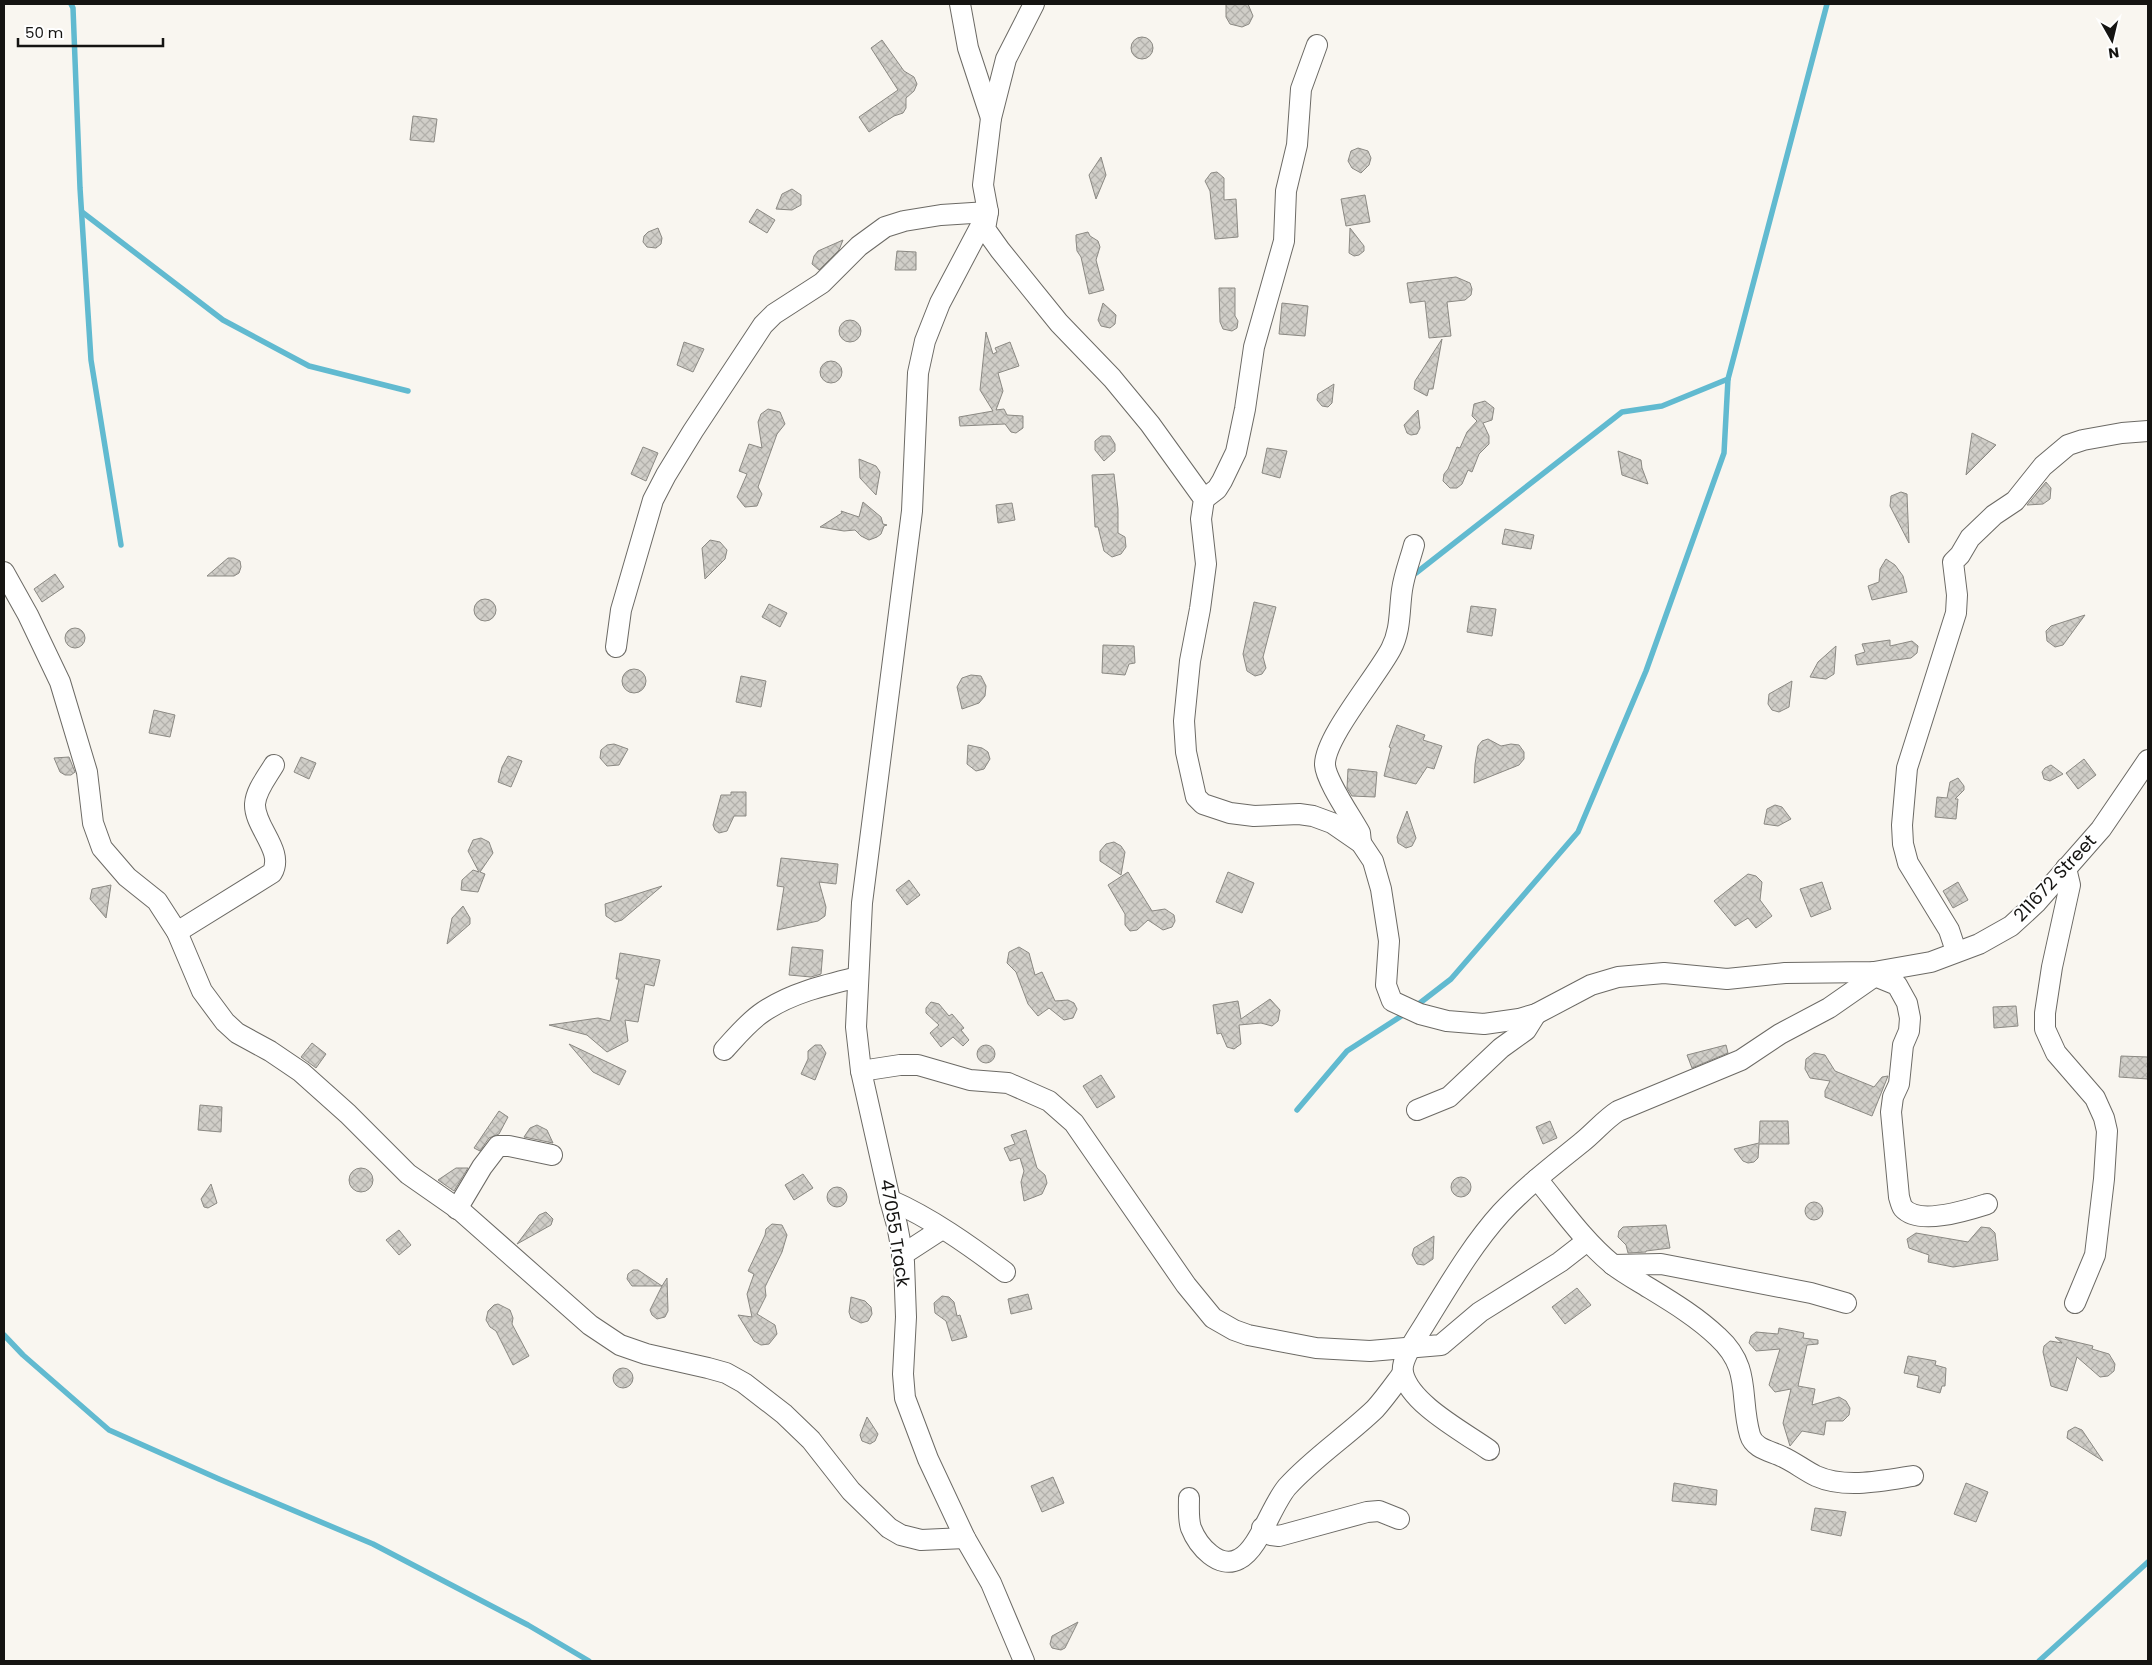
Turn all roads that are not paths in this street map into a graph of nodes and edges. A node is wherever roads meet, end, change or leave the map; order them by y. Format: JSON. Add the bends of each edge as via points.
{"nodes":[{"id":1,"x":960,"y":4,"type":"edge"},
{"id":2,"x":1034,"y":4,"type":"edge"},
{"id":3,"x":1317,"y":45,"type":"dead end"},
{"id":4,"x":991,"y":118,"type":"junction"},
{"id":5,"x":988,"y":212,"type":"junction"},
{"id":6,"x":2148,"y":431,"type":"edge"},
{"id":7,"x":1204,"y":499,"type":"junction"},
{"id":8,"x":1414,"y":546,"type":"dead end"},
{"id":9,"x":4,"y":572,"type":"edge"},
{"id":10,"x":616,"y":647,"type":"dead end"},
{"id":11,"x":2148,"y":760,"type":"edge"},
{"id":12,"x":274,"y":765,"type":"dead end"},
{"id":13,"x":1361,"y":842,"type":"junction"},
{"id":14,"x":2066,"y":868,"type":"junction"},
{"id":15,"x":177,"y":932,"type":"junction"},
{"id":16,"x":1956,"y":951,"type":"junction"},
{"id":17,"x":1875,"y":974,"type":"junction"},
{"id":18,"x":858,"y":977,"type":"junction"},
{"id":19,"x":1536,"y":1014,"type":"junction"},
{"id":20,"x":724,"y":1050,"type":"dead end"},
{"id":21,"x":861,"y":1072,"type":"junction"},
{"id":22,"x":1417,"y":1110,"type":"dead end"},
{"id":23,"x":552,"y":1155,"type":"dead end"},
{"id":24,"x":1537,"y":1180,"type":"junction"},
{"id":25,"x":890,"y":1200,"type":"junction"},
{"id":26,"x":1987,"y":1204,"type":"dead end"},
{"id":27,"x":458,"y":1209,"type":"junction"},
{"id":28,"x":942,"y":1229,"type":"junction"},
{"id":29,"x":1588,"y":1241,"type":"junction"},
{"id":30,"x":902,"y":1255,"type":"junction"},
{"id":31,"x":1613,"y":1265,"type":"junction"},
{"id":32,"x":1006,"y":1272,"type":"dead end"},
{"id":33,"x":1846,"y":1303,"type":"dead end"},
{"id":34,"x":2075,"y":1303,"type":"dead end"},
{"id":35,"x":1410,"y":1349,"type":"junction"},
{"id":36,"x":1403,"y":1373,"type":"junction"},
{"id":37,"x":1489,"y":1450,"type":"dead end"},
{"id":38,"x":1913,"y":1476,"type":"dead end"},
{"id":39,"x":1189,"y":1498,"type":"dead end"},
{"id":40,"x":1399,"y":1518,"type":"dead end"},
{"id":41,"x":1262,"y":1528,"type":"junction"},
{"id":42,"x":965,"y":1538,"type":"junction"},
{"id":43,"x":1024,"y":1661,"type":"edge"}],
"edges":[{"from":1,"to":4,"type":"street","via":[[968,48]]},
{"from":2,"to":4,"type":"street","via":[[1006,59]]},
{"from":3,"to":7,"type":"street","via":[[1301,89],[1297,145],[1286,191],[1284,241],[1254,347],[1238,447],[1217,489]]},
{"from":4,"to":5,"type":"street","via":[[983,185]]},
{"from":5,"to":7,"type":"street","via":[[986,229],[1000,250],[1059,323],[1112,378],[1150,424]]},
{"from":5,"to":10,"type":"street","via":[[941,215],[885,227],[859,246],[822,283],[774,314],[763,325],[688,438],[653,500],[622,610]]},
{"from":5,"to":18,"type":"street","name":"47055 Track","via":[[940,303],[925,341],[918,373],[912,511],[869,841]]},
{"from":6,"to":16,"type":"street","via":[[2102,436],[2068,445],[2043,466],[2015,501],[1994,515],[1970,538],[1954,562],[1956,613],[1907,768],[1902,825],[1908,863],[1949,930]]},
{"from":7,"to":13,"type":"street","via":[[1201,519],[1206,564],[1184,721],[1186,752],[1196,797],[1203,804],[1230,813],[1313,816],[1332,823]]},
{"from":8,"to":13,"type":"street","via":[[1402,588],[1399,629],[1391,649],[1326,757],[1327,774],[1360,833]]},
{"from":9,"to":15,"type":"street","via":[[60,682],[87,772],[93,823],[102,848],[128,877],[157,901]]},
{"from":11,"to":14,"type":"street","name":"211672 Street","via":[[2101,829]]},
{"from":12,"to":15,"type":"street","via":[[255,802],[257,820],[273,852],[275,868],[272,873]]},
{"from":13,"to":19,"type":"street","via":[[1373,861],[1381,889],[1389,941],[1386,985],[1392,1001],[1420,1014],[1462,1023],[1507,1022]]},
{"from":14,"to":16,"type":"street","name":"211672 Street","via":[[2011,926],[1978,944]]},
{"from":14,"to":34,"type":"street","via":[[2070,885],[2052,967],[2045,1029],[2056,1053],[2095,1098],[2107,1131],[2095,1255]]},
{"from":15,"to":27,"type":"street","via":[[202,991],[225,1022],[301,1072],[408,1174]]},
{"from":16,"to":17,"type":"street","name":"211672 Street","via":[[1930,962]]},
{"from":17,"to":19,"type":"street","via":[[1785,973],[1727,979],[1664,973],[1618,977],[1591,985]]},
{"from":17,"to":24,"type":"street","via":[[1829,1008],[1780,1034],[1754,1053],[1618,1111]]},
{"from":17,"to":26,"type":"street","via":[[1897,985],[1908,1003],[1910,1018],[1891,1112],[1899,1197],[1903,1207],[1919,1215],[1936,1216]]},
{"from":18,"to":20,"type":"street","via":[[820,986],[763,1012]]},
{"from":18,"to":21,"type":"street","name":"47055 Track","via":[[856,1027]]},
{"from":19,"to":22,"type":"street","via":[[1526,1030],[1501,1048],[1449,1097]]},
{"from":21,"to":25,"type":"street","name":"47055 Track"},
{"from":21,"to":35,"type":"street","via":[[918,1065],[970,1080],[1008,1084],[1049,1101],[1074,1123],[1186,1285],[1213,1318],[1234,1330],[1316,1348]]},
{"from":23,"to":27,"type":"street","via":[[498,1146]]},
{"from":24,"to":29,"type":"street"},
{"from":24,"to":35,"type":"street","via":[[1501,1213],[1481,1239]]},
{"from":25,"to":28,"type":"street"},
{"from":25,"to":30,"type":"street","name":"47055 Track"},
{"from":27,"to":42,"type":"street","via":[[583,1319],[620,1345],[726,1373],[757,1392],[811,1440],[851,1492],[889,1528],[921,1540]]},
{"from":28,"to":30,"type":"street"},
{"from":28,"to":32,"type":"street"},
{"from":29,"to":31,"type":"street"},
{"from":29,"to":35,"type":"street","via":[[1480,1312],[1441,1345]]},
{"from":30,"to":42,"type":"street","name":"47055 Track","via":[[905,1398],[928,1459]]},
{"from":31,"to":33,"type":"street","via":[[1661,1264],[1812,1293]]},
{"from":31,"to":38,"type":"street","via":[[1682,1309],[1727,1346],[1742,1375],[1750,1435],[1759,1447],[1815,1475],[1837,1482]]},
{"from":35,"to":36,"type":"street"},
{"from":36,"to":37,"type":"street","via":[[1415,1395],[1428,1408]]},
{"from":36,"to":41,"type":"street","via":[[1376,1407],[1287,1488]]},
{"from":39,"to":41,"type":"street","via":[[1190,1527],[1198,1542],[1217,1560],[1239,1559],[1255,1543]]},
{"from":40,"to":41,"type":"street","via":[[1379,1511],[1367,1512],[1279,1536],[1271,1535]]},
{"from":42,"to":43,"type":"street","name":"47055 Track","via":[[991,1583]]}]}
